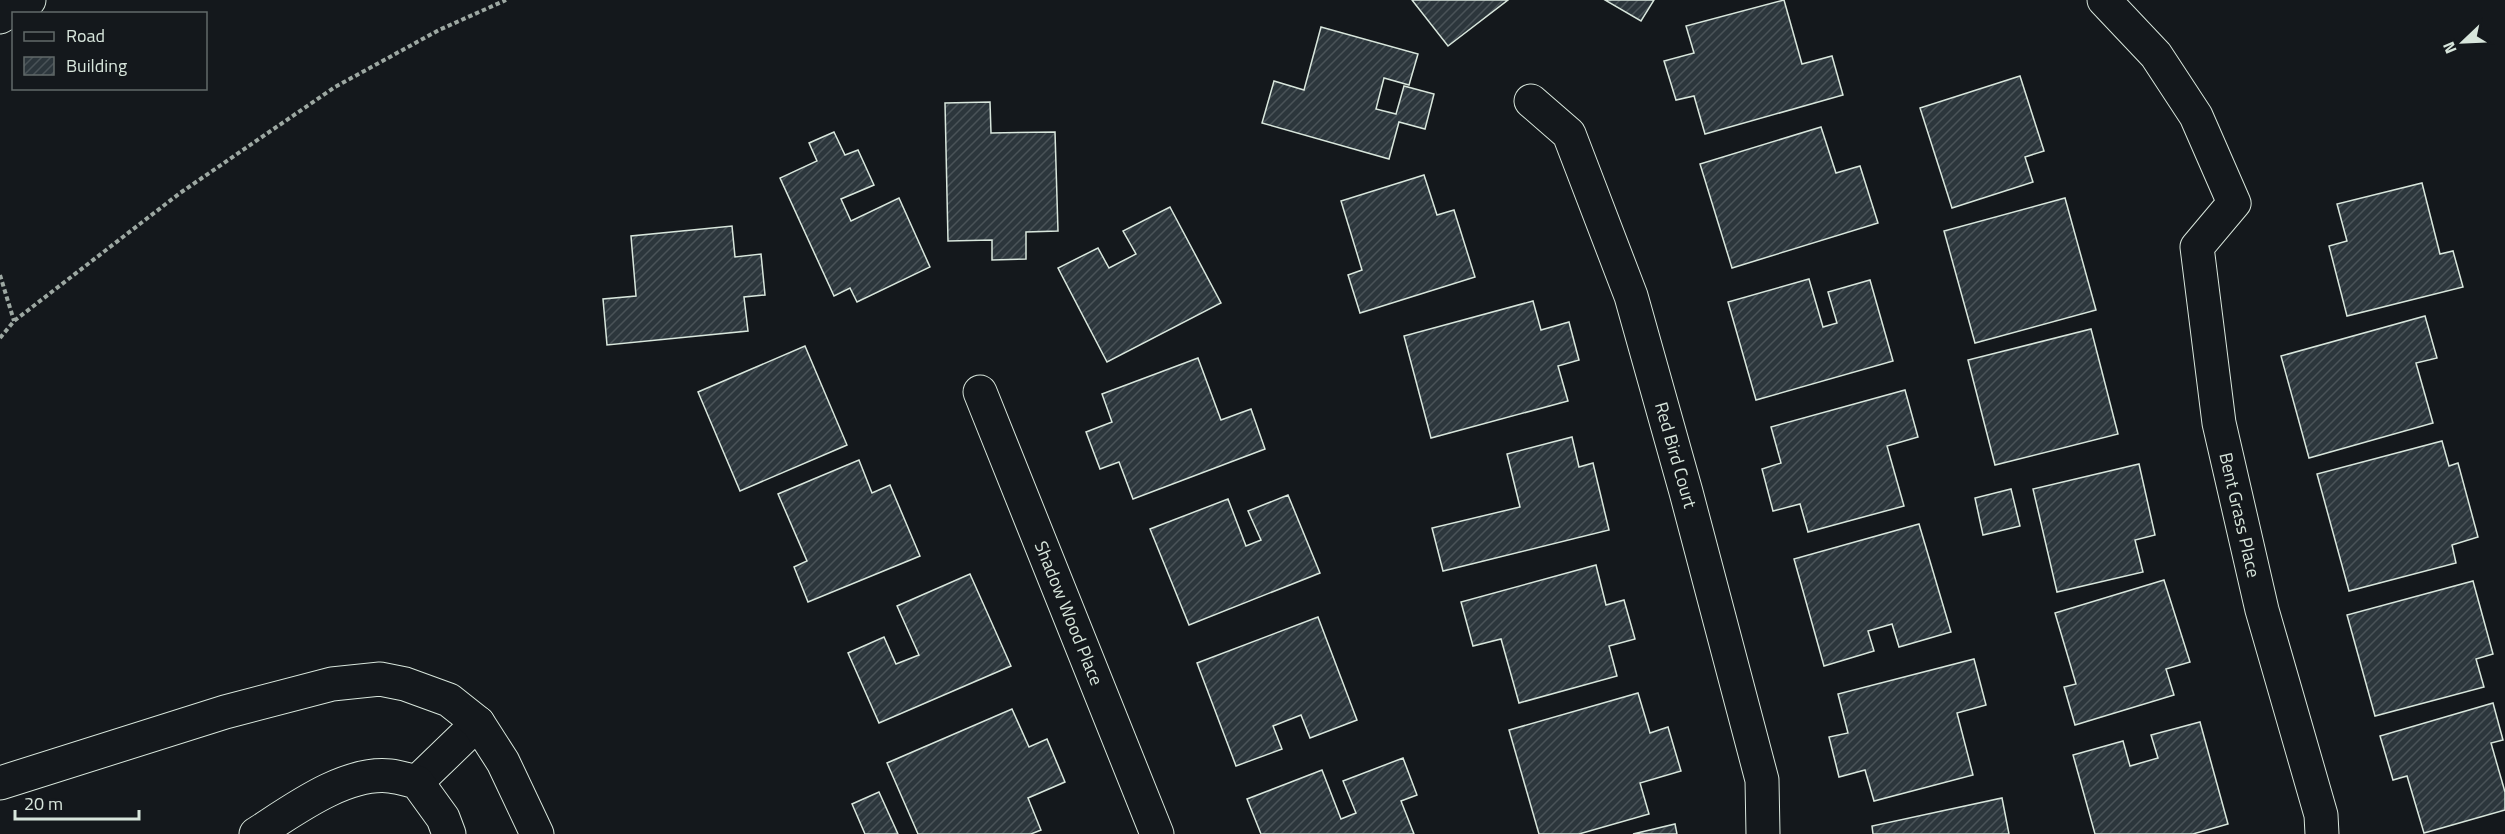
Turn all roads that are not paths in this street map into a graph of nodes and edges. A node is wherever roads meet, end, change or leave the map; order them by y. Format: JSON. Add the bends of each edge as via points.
{"nodes":[{"id":1,"x":29,"y":0,"type":"edge"},
{"id":2,"x":2104,"y":0,"type":"edge"},
{"id":3,"x":0,"y":17,"type":"edge"},
{"id":4,"x":1531,"y":101,"type":"dead end"},
{"id":5,"x":980,"y":392,"type":"dead end"},
{"id":6,"x":478,"y":723,"type":"junction"},
{"id":7,"x":417,"y":782,"type":"junction"},
{"id":8,"x":0,"y":783,"type":"edge"},
{"id":9,"x":256,"y":834,"type":"edge"},
{"id":10,"x":449,"y":834,"type":"edge"},
{"id":11,"x":537,"y":834,"type":"edge"},
{"id":12,"x":1157,"y":834,"type":"edge"},
{"id":13,"x":1763,"y":834,"type":"edge"},
{"id":14,"x":2322,"y":834,"type":"edge"}],
"edges":[{"from":1,"to":3,"type":"street"},
{"from":2,"to":14,"type":"street","name":"Bent Grass Place","via":[[2156,55],[2196,116],[2234,203],[2197,248],[2218,423],[2262,610],[2321,815]]},
{"from":4,"to":13,"type":"street","name":"Red Bird Court","via":[[1569,134],[1631,296],[1762,780]]},
{"from":5,"to":12,"type":"street","name":"Shadow Wood Place"},
{"from":6,"to":7,"type":"street"},
{"from":6,"to":8,"type":"street","via":[[448,700],[405,684],[380,679],[332,684],[225,712]]},
{"from":6,"to":11,"type":"street","via":[[503,762]]},
{"from":7,"to":9,"type":"street","via":[[388,776],[358,778],[313,798]]},
{"from":7,"to":10,"type":"street","via":[[443,818]]}]}
